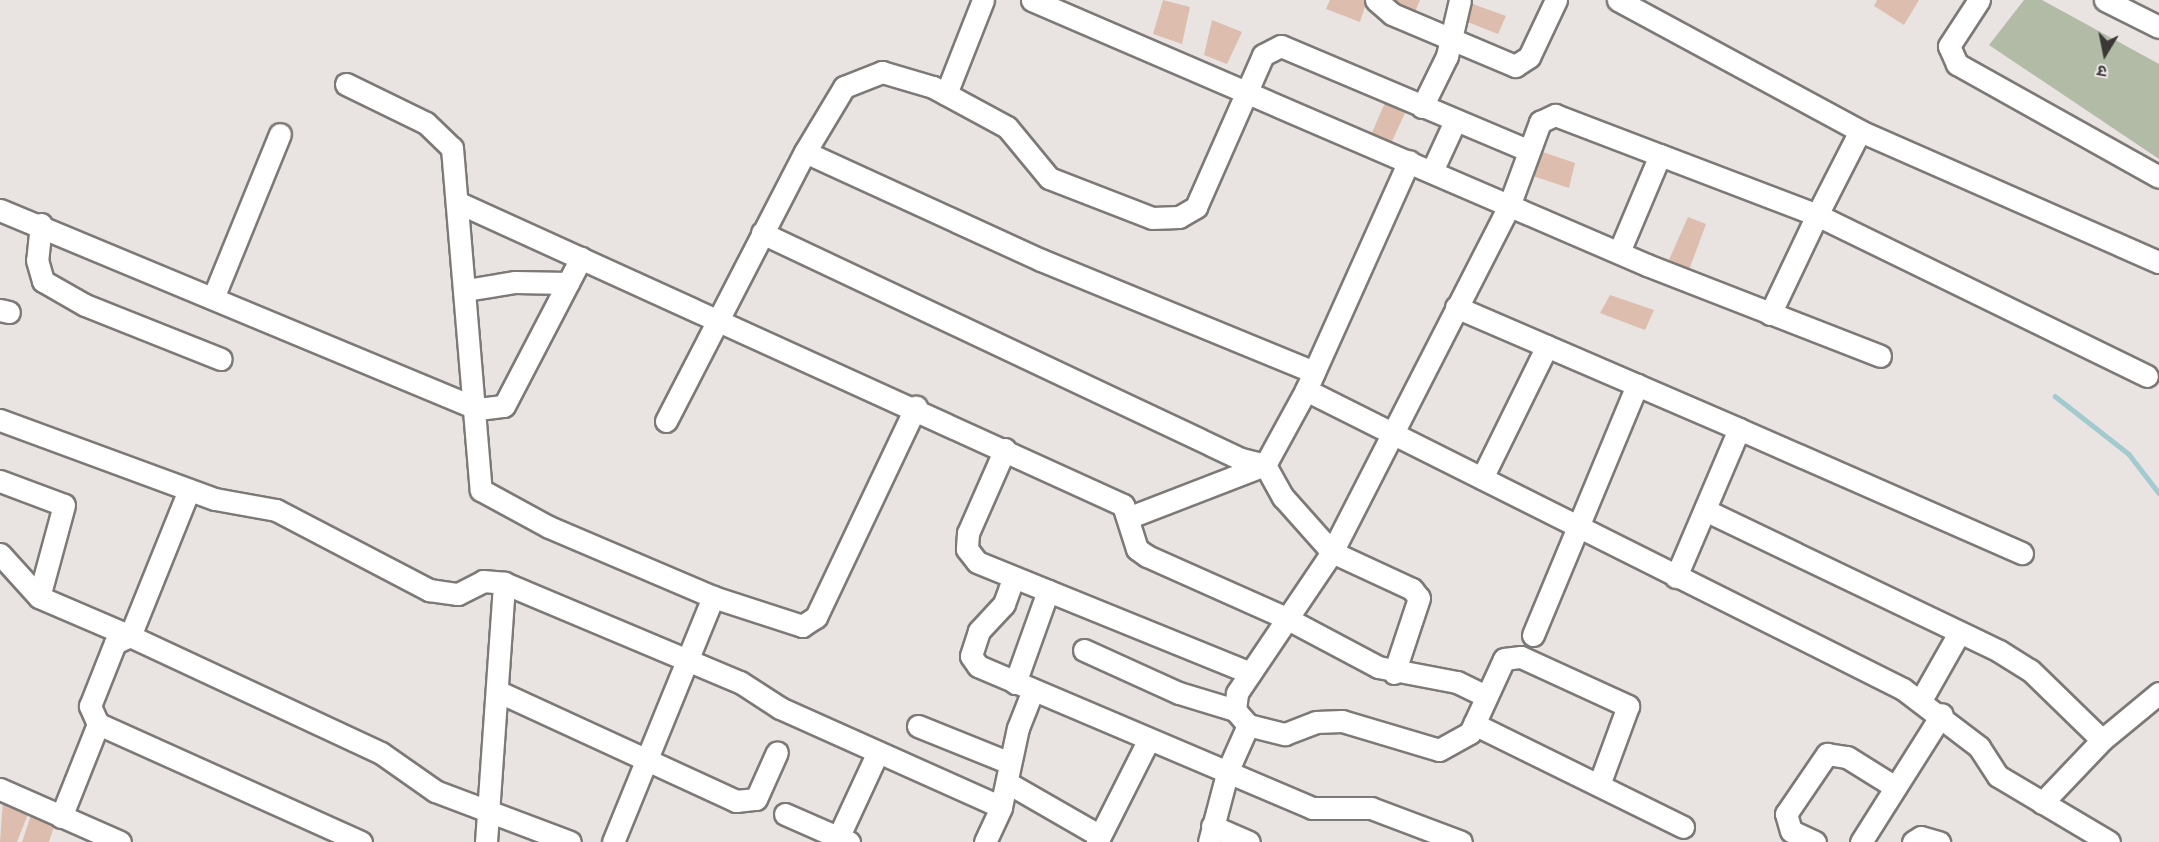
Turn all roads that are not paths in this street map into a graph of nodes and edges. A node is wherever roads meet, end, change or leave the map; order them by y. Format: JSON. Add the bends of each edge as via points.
{"nodes":[{"id":1,"x":983,"y":0,"type":"edge"},
{"id":2,"x":1032,"y":0,"type":"edge"},
{"id":3,"x":1376,"y":0,"type":"edge"},
{"id":4,"x":1460,"y":0,"type":"edge"},
{"id":5,"x":1556,"y":0,"type":"edge"},
{"id":6,"x":1618,"y":0,"type":"edge"},
{"id":7,"x":1979,"y":0,"type":"edge"},
{"id":8,"x":2105,"y":0,"type":"edge"},
{"id":9,"x":1650,"y":8,"type":"edge"},
{"id":10,"x":2159,"y":27,"type":"edge"},
{"id":11,"x":1450,"y":40,"type":"junction"},
{"id":12,"x":346,"y":84,"type":"dead end"},
{"id":13,"x":946,"y":94,"type":"junction"},
{"id":14,"x":1247,"y":94,"type":"junction"},
{"id":15,"x":1422,"y":107,"type":"junction"},
{"id":16,"x":1455,"y":122,"type":"junction"},
{"id":17,"x":1860,"y":131,"type":"junction"},
{"id":18,"x":280,"y":134,"type":"dead end"},
{"id":19,"x":1529,"y":151,"type":"junction"},
{"id":20,"x":805,"y":152,"type":"junction"},
{"id":21,"x":1660,"y":155,"type":"junction"},
{"id":22,"x":1409,"y":161,"type":"junction"},
{"id":23,"x":1432,"y":171,"type":"junction"},
{"id":24,"x":2159,"y":177,"type":"edge"},
{"id":25,"x":457,"y":202,"type":"junction"},
{"id":26,"x":1509,"y":206,"type":"junction"},
{"id":27,"x":0,"y":210,"type":"edge"},
{"id":28,"x":1817,"y":215,"type":"junction"},
{"id":29,"x":41,"y":224,"type":"junction"},
{"id":30,"x":762,"y":232,"type":"junction"},
{"id":31,"x":1620,"y":252,"type":"junction"},
{"id":32,"x":581,"y":258,"type":"junction"},
{"id":33,"x":2159,"y":262,"type":"edge"},
{"id":34,"x":568,"y":283,"type":"junction"},
{"id":35,"x":466,"y":290,"type":"junction"},
{"id":36,"x":213,"y":298,"type":"junction"},
{"id":37,"x":1456,"y":307,"type":"junction"},
{"id":38,"x":1770,"y":314,"type":"junction"},
{"id":39,"x":718,"y":318,"type":"junction"},
{"id":40,"x":1547,"y":346,"type":"junction"},
{"id":41,"x":1880,"y":356,"type":"dead end"},
{"id":42,"x":221,"y":359,"type":"dead end"},
{"id":43,"x":2147,"y":376,"type":"dead end"},
{"id":44,"x":1310,"y":381,"type":"junction"},
{"id":45,"x":1636,"y":385,"type":"junction"},
{"id":46,"x":916,"y":406,"type":"junction"},
{"id":47,"x":478,"y":409,"type":"junction"},
{"id":48,"x":0,"y":420,"type":"edge"},
{"id":49,"x":666,"y":421,"type":"dead end"},
{"id":50,"x":1739,"y":429,"type":"junction"},
{"id":51,"x":1391,"y":434,"type":"junction"},
{"id":52,"x":1005,"y":448,"type":"junction"},
{"id":53,"x":1265,"y":465,"type":"junction"},
{"id":54,"x":1482,"y":478,"type":"junction"},
{"id":55,"x":0,"y":481,"type":"edge"},
{"id":56,"x":189,"y":490,"type":"junction"},
{"id":57,"x":1705,"y":510,"type":"junction"},
{"id":58,"x":1130,"y":517,"type":"junction"},
{"id":59,"x":1578,"y":524,"type":"junction"},
{"id":60,"x":1332,"y":552,"type":"junction"},
{"id":61,"x":2022,"y":553,"type":"dead end"},
{"id":62,"x":0,"y":554,"type":"edge"},
{"id":63,"x":1676,"y":577,"type":"junction"},
{"id":64,"x":1013,"y":579,"type":"junction"},
{"id":65,"x":504,"y":583,"type":"junction"},
{"id":66,"x":1048,"y":591,"type":"junction"},
{"id":67,"x":39,"y":597,"type":"junction"},
{"id":68,"x":713,"y":597,"type":"junction"},
{"id":69,"x":1286,"y":618,"type":"junction"},
{"id":70,"x":1959,"y":633,"type":"junction"},
{"id":71,"x":1533,"y":635,"type":"dead end"},
{"id":72,"x":130,"y":636,"type":"junction"},
{"id":73,"x":1084,"y":650,"type":"dead end"},
{"id":74,"x":691,"y":662,"type":"junction"},
{"id":75,"x":1250,"y":673,"type":"junction"},
{"id":76,"x":1394,"y":673,"type":"junction"},
{"id":77,"x":1024,"y":687,"type":"junction"},
{"id":78,"x":497,"y":691,"type":"junction"},
{"id":79,"x":2159,"y":693,"type":"edge"},
{"id":80,"x":1484,"y":695,"type":"junction"},
{"id":81,"x":1920,"y":700,"type":"junction"},
{"id":82,"x":1942,"y":714,"type":"junction"},
{"id":83,"x":1241,"y":717,"type":"junction"},
{"id":84,"x":98,"y":724,"type":"junction"},
{"id":85,"x":1474,"y":724,"type":"junction"},
{"id":86,"x":918,"y":726,"type":"dead end"},
{"id":87,"x":1149,"y":739,"type":"junction"},
{"id":88,"x":2102,"y":740,"type":"junction"},
{"id":89,"x":777,"y":752,"type":"dead end"},
{"id":90,"x":877,"y":754,"type":"junction"},
{"id":91,"x":651,"y":759,"type":"junction"},
{"id":92,"x":1228,"y":770,"type":"junction"},
{"id":93,"x":1009,"y":773,"type":"junction"},
{"id":94,"x":1599,"y":785,"type":"junction"},
{"id":95,"x":1895,"y":787,"type":"junction"},
{"id":96,"x":0,"y":789,"type":"edge"},
{"id":97,"x":2042,"y":803,"type":"junction"},
{"id":98,"x":1001,"y":807,"type":"junction"},
{"id":99,"x":489,"y":810,"type":"junction"},
{"id":100,"x":785,"y":814,"type":"dead end"},
{"id":101,"x":61,"y":817,"type":"junction"},
{"id":102,"x":1683,"y":827,"type":"dead end"},
{"id":103,"x":1211,"y":834,"type":"edge"},
{"id":104,"x":1098,"y":839,"type":"edge"},
{"id":105,"x":843,"y":840,"type":"edge"},
{"id":106,"x":120,"y":842,"type":"edge"},
{"id":107,"x":362,"y":842,"type":"edge"},
{"id":108,"x":486,"y":842,"type":"edge"},
{"id":109,"x":570,"y":842,"type":"edge"},
{"id":110,"x":613,"y":842,"type":"edge"},
{"id":111,"x":985,"y":842,"type":"edge"},
{"id":112,"x":1249,"y":842,"type":"edge"},
{"id":113,"x":1461,"y":842,"type":"edge"},
{"id":114,"x":1815,"y":842,"type":"edge"},
{"id":115,"x":1861,"y":842,"type":"edge"},
{"id":116,"x":1913,"y":842,"type":"edge"},
{"id":117,"x":1939,"y":842,"type":"edge"},
{"id":118,"x":2109,"y":842,"type":"edge"}],
"edges":[{"from":1,"to":13,"type":"street"},
{"from":2,"to":14,"type":"street"},
{"from":3,"to":11,"type":"street","via":[[1392,14]]},
{"from":4,"to":11,"type":"street"},
{"from":5,"to":11,"type":"street","via":[[1522,64],[1496,60]]},
{"from":6,"to":9,"type":"street"},
{"from":7,"to":24,"type":"street","via":[[1949,46],[1957,64]]},
{"from":8,"to":10,"type":"street"},
{"from":9,"to":17,"type":"street"},
{"from":11,"to":15,"type":"street"},
{"from":12,"to":25,"type":"street","via":[[441,131],[452,148]]},
{"from":13,"to":14,"type":"street","via":[[1006,127],[1050,178],[1152,218],[1179,217],[1196,207]]},
{"from":13,"to":20,"type":"street","via":[[906,76],[882,72],[861,76],[827,109]]},
{"from":14,"to":15,"type":"street","via":[[1263,55],[1281,46]]},
{"from":14,"to":22,"type":"street"},
{"from":15,"to":16,"type":"street"},
{"from":16,"to":19,"type":"street"},
{"from":16,"to":23,"type":"street"},
{"from":17,"to":28,"type":"street"},
{"from":17,"to":33,"type":"street"},
{"from":18,"to":36,"type":"street"},
{"from":19,"to":21,"type":"street","via":[[1540,122],[1556,115]]},
{"from":19,"to":26,"type":"street"},
{"from":20,"to":30,"type":"street"},
{"from":20,"to":44,"type":"street"},
{"from":21,"to":28,"type":"street"},
{"from":21,"to":31,"type":"street"},
{"from":22,"to":23,"type":"street"},
{"from":22,"to":44,"type":"street"},
{"from":23,"to":26,"type":"street"},
{"from":25,"to":32,"type":"street"},
{"from":25,"to":35,"type":"street"},
{"from":26,"to":31,"type":"street"},
{"from":26,"to":37,"type":"street"},
{"from":27,"to":29,"type":"street"},
{"from":28,"to":38,"type":"street"},
{"from":28,"to":43,"type":"street"},
{"from":29,"to":36,"type":"street"},
{"from":29,"to":42,"type":"street","via":[[36,260],[43,281],[85,305]]},
{"from":30,"to":39,"type":"street"},
{"from":30,"to":53,"type":"street","via":[[1241,459]]},
{"from":31,"to":38,"type":"street"},
{"from":32,"to":34,"type":"street"},
{"from":32,"to":39,"type":"street"},
{"from":34,"to":35,"type":"street","via":[[515,282]]},
{"from":34,"to":47,"type":"street","via":[[504,406]]},
{"from":35,"to":47,"type":"street"},
{"from":36,"to":47,"type":"street"},
{"from":37,"to":40,"type":"street"},
{"from":37,"to":51,"type":"street"},
{"from":38,"to":41,"type":"street"},
{"from":39,"to":46,"type":"street"},
{"from":39,"to":49,"type":"street"},
{"from":40,"to":45,"type":"street"},
{"from":40,"to":54,"type":"street"},
{"from":44,"to":51,"type":"street"},
{"from":44,"to":53,"type":"street"},
{"from":45,"to":50,"type":"street"},
{"from":45,"to":59,"type":"street"},
{"from":46,"to":52,"type":"street"},
{"from":46,"to":68,"type":"street","via":[[816,617],[802,626],[786,625]]},
{"from":47,"to":68,"type":"street","via":[[481,490],[549,527]]},
{"from":48,"to":56,"type":"street"},
{"from":50,"to":57,"type":"street"},
{"from":50,"to":61,"type":"street"},
{"from":51,"to":54,"type":"street"},
{"from":51,"to":60,"type":"street"},
{"from":52,"to":58,"type":"street","via":[[1122,505]]},
{"from":52,"to":64,"type":"street","via":[[968,533],[967,549],[977,562]]},
{"from":53,"to":58,"type":"street"},
{"from":53,"to":60,"type":"street","via":[[1283,496]]},
{"from":54,"to":59,"type":"street"},
{"from":55,"to":67,"type":"street","via":[[64,505]]},
{"from":56,"to":65,"type":"street","via":[[276,510],[429,590],[458,594],[483,580]]},
{"from":56,"to":72,"type":"street"},
{"from":57,"to":63,"type":"street"},
{"from":57,"to":70,"type":"street"},
{"from":58,"to":69,"type":"street","via":[[1137,549],[1147,556]]},
{"from":59,"to":63,"type":"street"},
{"from":59,"to":71,"type":"street"},
{"from":60,"to":69,"type":"street"},
{"from":60,"to":76,"type":"street","via":[[1412,589],[1419,598]]},
{"from":62,"to":67,"type":"street"},
{"from":63,"to":81,"type":"street"},
{"from":64,"to":66,"type":"street"},
{"from":64,"to":77,"type":"street","via":[[1004,604],[979,632],[971,656],[978,666]]},
{"from":65,"to":74,"type":"street"},
{"from":65,"to":78,"type":"street"},
{"from":66,"to":75,"type":"street"},
{"from":66,"to":77,"type":"street"},
{"from":67,"to":72,"type":"street"},
{"from":68,"to":74,"type":"street"},
{"from":69,"to":75,"type":"street"},
{"from":69,"to":76,"type":"street"},
{"from":70,"to":81,"type":"street"},
{"from":70,"to":88,"type":"street","via":[[2030,670]]},
{"from":72,"to":84,"type":"street","via":[[115,643],[90,706]]},
{"from":72,"to":99,"type":"street","via":[[381,753],[435,791]]},
{"from":73,"to":83,"type":"street"},
{"from":74,"to":90,"type":"street"},
{"from":74,"to":91,"type":"street"},
{"from":75,"to":83,"type":"street"},
{"from":76,"to":80,"type":"street","via":[[1439,678]]},
{"from":77,"to":87,"type":"street"},
{"from":77,"to":93,"type":"street"},
{"from":78,"to":91,"type":"street"},
{"from":78,"to":99,"type":"street"},
{"from":79,"to":88,"type":"street"},
{"from":80,"to":85,"type":"street"},
{"from":80,"to":94,"type":"street","via":[[1511,655],[1628,706]]},
{"from":81,"to":82,"type":"street"},
{"from":82,"to":95,"type":"street"},
{"from":82,"to":97,"type":"street","via":[[1979,747],[1998,776]]},
{"from":83,"to":85,"type":"street","via":[[1285,734],[1316,722],[1342,721],[1429,751],[1460,742]]},
{"from":83,"to":92,"type":"street"},
{"from":84,"to":101,"type":"street"},
{"from":84,"to":107,"type":"street"},
{"from":85,"to":94,"type":"street"},
{"from":86,"to":93,"type":"street"},
{"from":87,"to":92,"type":"street"},
{"from":87,"to":104,"type":"street"},
{"from":88,"to":97,"type":"street"},
{"from":89,"to":91,"type":"street","via":[[756,799],[748,803]]},
{"from":90,"to":98,"type":"street"},
{"from":90,"to":105,"type":"street"},
{"from":91,"to":110,"type":"street"},
{"from":92,"to":103,"type":"street"},
{"from":92,"to":113,"type":"street","via":[[1312,808],[1333,812],[1371,808]]},
{"from":93,"to":98,"type":"street"},
{"from":93,"to":104,"type":"street"},
{"from":94,"to":102,"type":"street"},
{"from":95,"to":114,"type":"street","via":[[1847,757],[1827,754],[1786,814],[1791,831]]},
{"from":95,"to":115,"type":"street"},
{"from":96,"to":101,"type":"street"},
{"from":97,"to":118,"type":"street"},
{"from":98,"to":111,"type":"street"},
{"from":99,"to":108,"type":"street"},
{"from":99,"to":109,"type":"street"},
{"from":100,"to":105,"type":"street"},
{"from":101,"to":106,"type":"street"},
{"from":103,"to":112,"type":"street"},
{"from":116,"to":117,"type":"street","via":[[1921,837]]}]}
